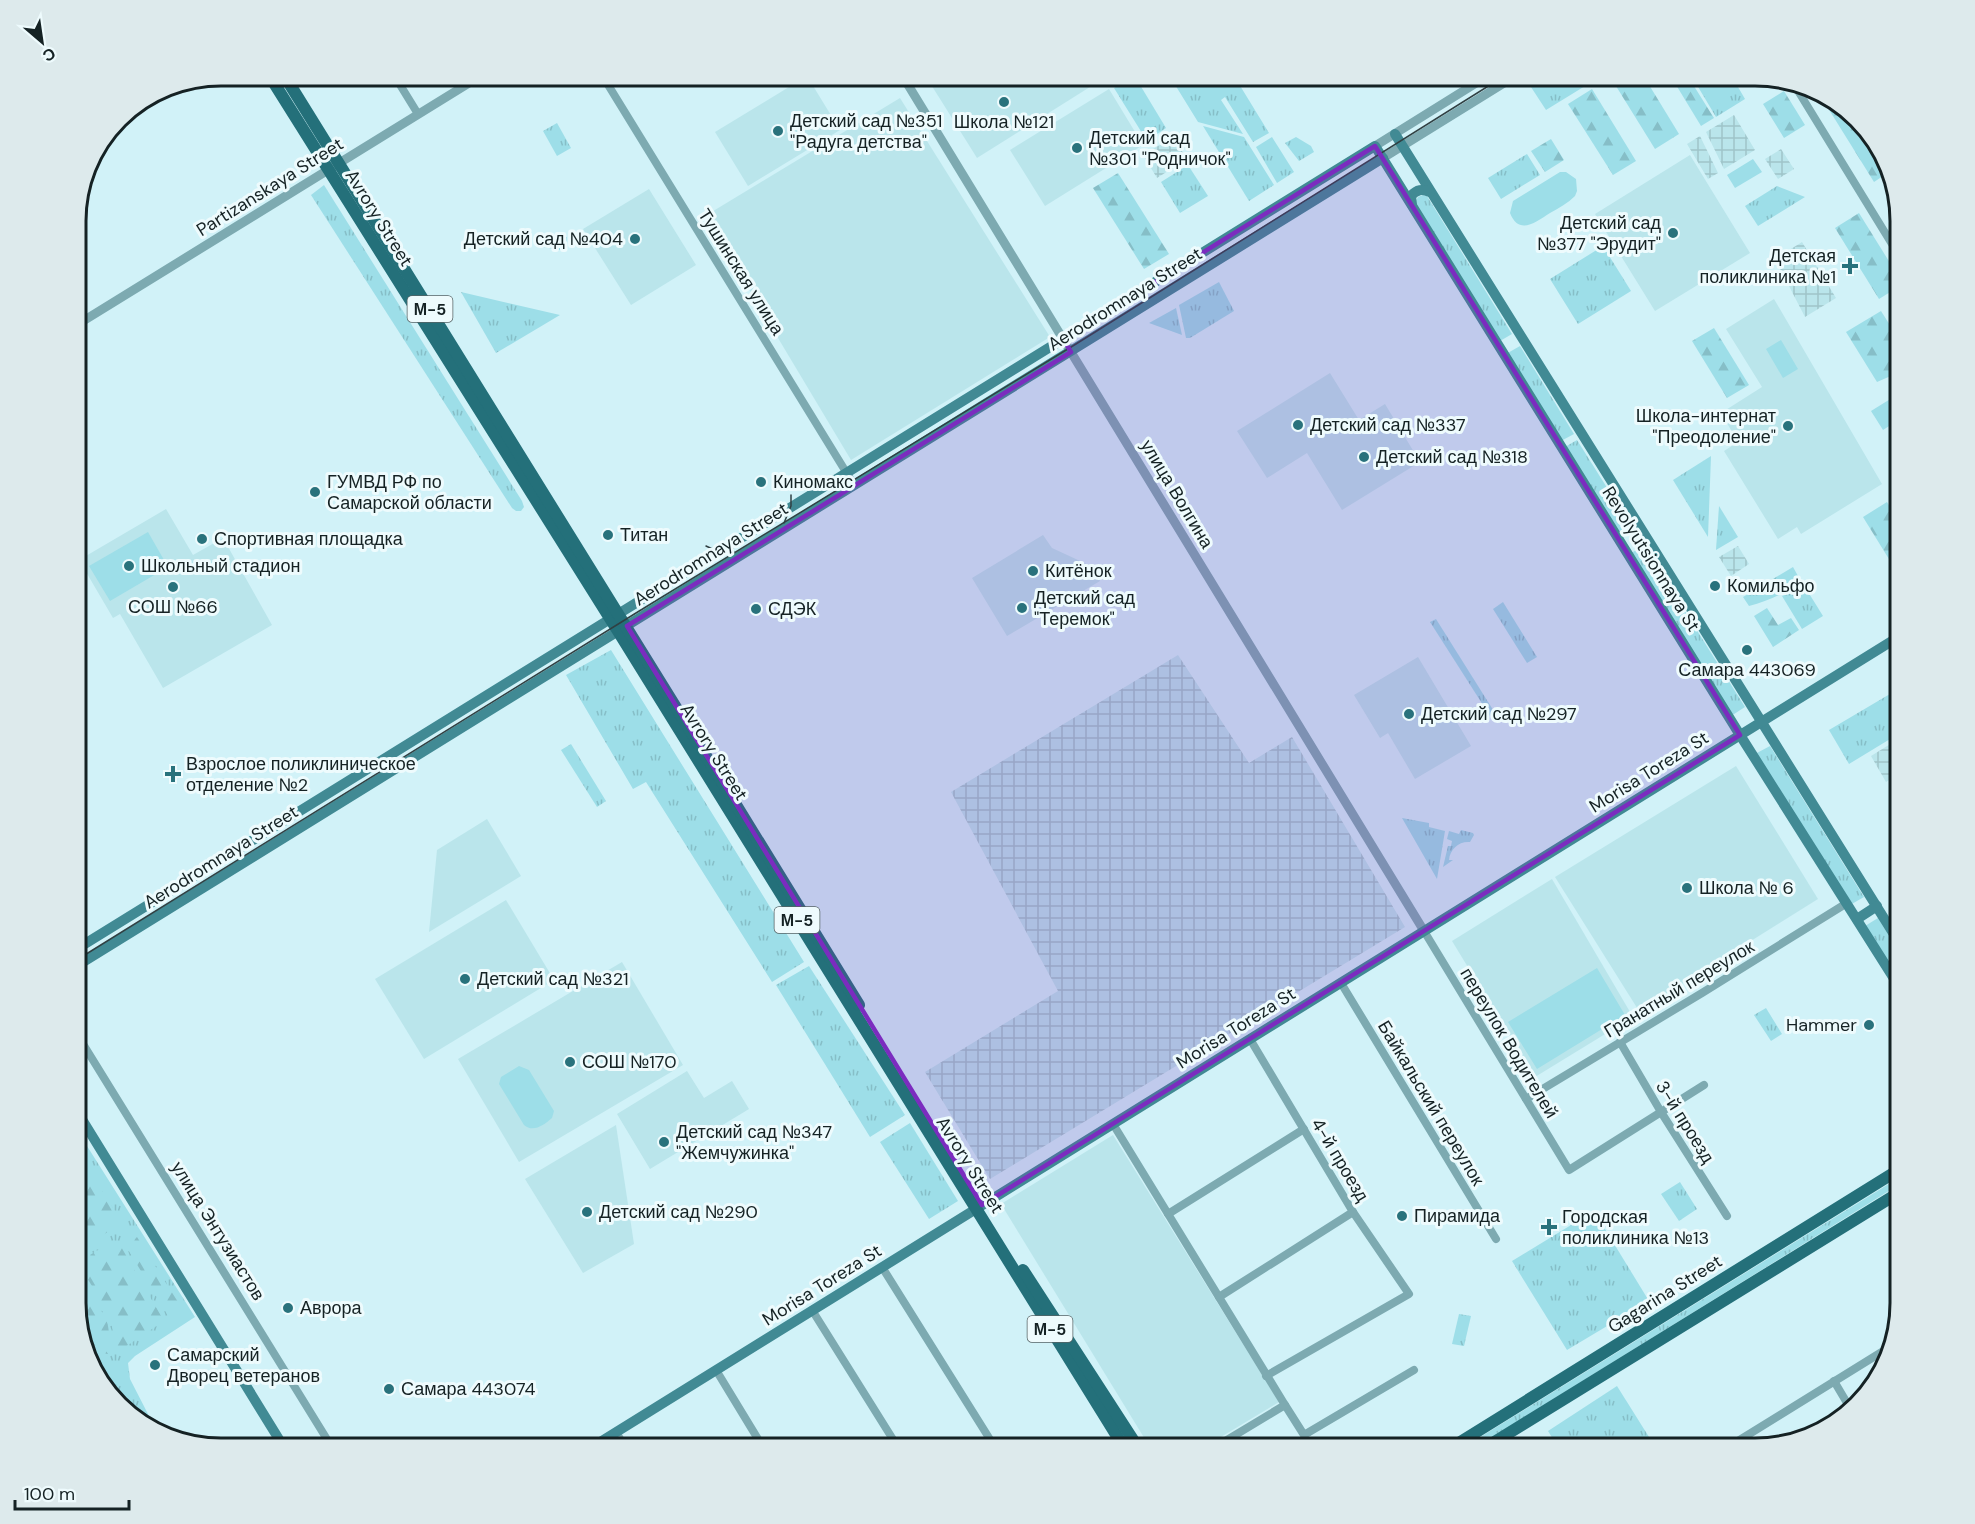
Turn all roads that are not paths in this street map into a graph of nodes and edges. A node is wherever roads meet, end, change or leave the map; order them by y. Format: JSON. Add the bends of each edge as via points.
{"nodes":[{"id":1,"x":1474,"y":85,"type":"edge"},
{"id":2,"x":1501,"y":85,"type":"edge"},
{"id":3,"x":276,"y":86,"type":"edge"},
{"id":4,"x":291,"y":86,"type":"edge"},
{"id":5,"x":401,"y":86,"type":"edge"},
{"id":6,"x":464,"y":86,"type":"edge"},
{"id":7,"x":609,"y":86,"type":"edge"},
{"id":8,"x":908,"y":86,"type":"edge"},
{"id":9,"x":1800,"y":94,"type":"edge"},
{"id":10,"x":418,"y":114,"type":"junction"},
{"id":11,"x":1395,"y":134,"type":"junction"},
{"id":12,"x":1375,"y":146,"type":"junction"},
{"id":13,"x":1403,"y":146,"type":"junction"},
{"id":14,"x":1383,"y":158,"type":"junction"},
{"id":15,"x":340,"y":163,"type":"junction"},
{"id":16,"x":327,"y":171,"type":"junction"},
{"id":17,"x":1431,"y":192,"type":"junction"},
{"id":18,"x":1412,"y":205,"type":"junction"},
{"id":19,"x":1890,"y":241,"type":"edge"},
{"id":20,"x":86,"y":319,"type":"edge"},
{"id":21,"x":1063,"y":339,"type":"junction"},
{"id":22,"x":1071,"y":352,"type":"junction"},
{"id":23,"x":846,"y":472,"type":"junction"},
{"id":24,"x":854,"y":485,"type":"junction"},
{"id":25,"x":614,"y":616,"type":"junction"},
{"id":26,"x":622,"y":628,"type":"junction"},
{"id":27,"x":1890,"y":642,"type":"edge"},
{"id":28,"x":1762,"y":722,"type":"junction"},
{"id":29,"x":1740,"y":735,"type":"junction"},
{"id":30,"x":1847,"y":903,"type":"junction"},
{"id":31,"x":1876,"y":906,"type":"junction"},
{"id":32,"x":1857,"y":919,"type":"junction"},
{"id":33,"x":1890,"y":928,"type":"edge"},
{"id":34,"x":1424,"y":931,"type":"junction"},
{"id":35,"x":86,"y":943,"type":"edge"},
{"id":36,"x":86,"y":960,"type":"edge"},
{"id":37,"x":1890,"y":972,"type":"edge"},
{"id":38,"x":1341,"y":983,"type":"junction"},
{"id":39,"x":1250,"y":1039,"type":"junction"},
{"id":40,"x":1620,"y":1042,"type":"junction"},
{"id":41,"x":86,"y":1048,"type":"edge"},
{"id":42,"x":1704,"y":1085,"type":"dead end"},
{"id":43,"x":1526,"y":1099,"type":"junction"},
{"id":44,"x":1661,"y":1112,"type":"junction"},
{"id":45,"x":1113,"y":1124,"type":"junction"},
{"id":46,"x":86,"y":1126,"type":"edge"},
{"id":47,"x":1304,"y":1129,"type":"junction"},
{"id":48,"x":1890,"y":1175,"type":"edge"},
{"id":49,"x":1890,"y":1198,"type":"edge"},
{"id":50,"x":979,"y":1207,"type":"junction"},
{"id":51,"x":1353,"y":1212,"type":"junction"},
{"id":52,"x":1168,"y":1214,"type":"junction"},
{"id":53,"x":1727,"y":1216,"type":"dead end"},
{"id":54,"x":1496,"y":1239,"type":"dead end"},
{"id":55,"x":882,"y":1267,"type":"junction"},
{"id":56,"x":1219,"y":1297,"type":"junction"},
{"id":57,"x":812,"y":1310,"type":"junction"},
{"id":58,"x":1880,"y":1353,"type":"edge"},
{"id":59,"x":716,"y":1370,"type":"junction"},
{"id":60,"x":1414,"y":1370,"type":"dead end"},
{"id":61,"x":1266,"y":1376,"type":"junction"},
{"id":62,"x":1834,"y":1382,"type":"junction"},
{"id":63,"x":1846,"y":1402,"type":"edge"},
{"id":64,"x":1285,"y":1405,"type":"junction"},
{"id":65,"x":616,"y":1432,"type":"junction"},
{"id":66,"x":278,"y":1438,"type":"edge"},
{"id":67,"x":326,"y":1438,"type":"edge"},
{"id":68,"x":606,"y":1438,"type":"edge"},
{"id":69,"x":620,"y":1438,"type":"edge"},
{"id":70,"x":757,"y":1438,"type":"edge"},
{"id":71,"x":891,"y":1438,"type":"edge"},
{"id":72,"x":989,"y":1438,"type":"edge"},
{"id":73,"x":1118,"y":1438,"type":"edge"},
{"id":74,"x":1131,"y":1438,"type":"edge"},
{"id":75,"x":1230,"y":1438,"type":"edge"},
{"id":76,"x":1467,"y":1438,"type":"edge"},
{"id":77,"x":1501,"y":1438,"type":"edge"},
{"id":78,"x":1743,"y":1438,"type":"edge"}],
"edges":[{"from":1,"to":11,"type":"street","name":"Aerodromnaya Street"},
{"from":2,"to":13,"type":"street","name":"Aerodromnaya Street"},
{"from":3,"to":16,"type":"main road","name":"Avrory Street","number":"М-5"},
{"from":4,"to":15,"type":"main road","name":"Avrory Street","number":"М-5"},
{"from":5,"to":10,"type":"street"},
{"from":6,"to":10,"type":"street","name":"Partizanskaya Street"},
{"from":7,"to":23,"type":"street","name":"Тушинская улица"},
{"from":8,"to":21,"type":"street","name":"улица Волгина"},
{"from":9,"to":19,"type":"street"},
{"from":10,"to":15,"type":"street","name":"Partizanskaya Street"},
{"from":11,"to":12,"type":"street","name":"Aerodromnaya Street"},
{"from":11,"to":13,"type":"main road","name":"Revolyutsionnaya St"},
{"from":12,"to":14,"type":"main road","name":"Revolyutsionnaya St"},
{"from":12,"to":21,"type":"main road","name":"Aerodromnaya Street"},
{"from":13,"to":14,"type":"street","name":"Aerodromnaya Street"},
{"from":13,"to":17,"type":"main road","name":"Revolyutsionnaya St"},
{"from":14,"to":18,"type":"main road","name":"Revolyutsionnaya St"},
{"from":14,"to":22,"type":"main road","name":"Aerodromnaya Street"},
{"from":15,"to":16,"type":"street","name":"Partizanskaya Street"},
{"from":15,"to":25,"type":"main road","name":"Avrory Street","number":"М-5"},
{"from":16,"to":20,"type":"street","name":"Partizanskaya Street"},
{"from":16,"to":25,"type":"main road","name":"Avrory Street","number":"М-5"},
{"from":17,"to":18,"type":"main road","via":[[1416,192],[1411,196]]},
{"from":17,"to":28,"type":"main road","name":"Revolyutsionnaya St"},
{"from":18,"to":29,"type":"main road","name":"Revolyutsionnaya St"},
{"from":21,"to":22,"type":"street","name":"улица Волгина"},
{"from":21,"to":23,"type":"main road","name":"Aerodromnaya Street"},
{"from":22,"to":24,"type":"main road","name":"Aerodromnaya Street"},
{"from":22,"to":34,"type":"street","name":"улица Волгина"},
{"from":23,"to":24,"type":"street","name":"Тушинская улица"},
{"from":23,"to":25,"type":"main road","name":"Aerodromnaya Street"},
{"from":24,"to":26,"type":"main road","name":"Aerodromnaya Street"},
{"from":25,"to":26,"type":"main road","name":"Avrory Street","number":"М-5"},
{"from":25,"to":35,"type":"main road","name":"Aerodromnaya Street"},
{"from":26,"to":36,"type":"main road","name":"Aerodromnaya Street"},
{"from":26,"to":50,"type":"main road","name":"Avrory Street","number":"М-5"},
{"from":27,"to":28,"type":"main road","name":"Morisa Toreza St"},
{"from":28,"to":29,"type":"main road","name":"Morisa Toreza St"},
{"from":28,"to":31,"type":"main road","name":"Revolyutsionnaya St"},
{"from":29,"to":30,"type":"main road","name":"Revolyutsionnaya St"},
{"from":29,"to":34,"type":"main road","name":"Morisa Toreza St"},
{"from":30,"to":32,"type":"main road","name":"Revolyutsionnaya St"},
{"from":30,"to":40,"type":"street","name":"Гранатный переулок"},
{"from":31,"to":32,"type":"main road"},
{"from":31,"to":33,"type":"main road","name":"Revolyutsionnaya St"},
{"from":32,"to":37,"type":"main road","name":"Revolyutsionnaya St"},
{"from":34,"to":38,"type":"main road","name":"Morisa Toreza St"},
{"from":34,"to":43,"type":"street","name":"переулок Водителей"},
{"from":38,"to":39,"type":"main road","name":"Morisa Toreza St"},
{"from":38,"to":54,"type":"street","name":"Байкальский переулок"},
{"from":39,"to":45,"type":"main road","name":"Morisa Toreza St"},
{"from":39,"to":47,"type":"street","name":"4-й проезд"},
{"from":40,"to":43,"type":"street","name":"Гранатный переулок"},
{"from":40,"to":44,"type":"street","name":"3-й проезд"},
{"from":41,"to":67,"type":"street","name":"улица Энтузиастов"},
{"from":42,"to":44,"type":"street"},
{"from":43,"to":44,"type":"street","name":"переулок Водителей","via":[[1569,1170]]},
{"from":44,"to":53,"type":"street","name":"3-й проезд"},
{"from":45,"to":50,"type":"main road","name":"Morisa Toreza St"},
{"from":45,"to":52,"type":"street"},
{"from":46,"to":66,"type":"main road"},
{"from":47,"to":51,"type":"street","name":"4-й проезд"},
{"from":47,"to":52,"type":"street"},
{"from":48,"to":76,"type":"main road","name":"Gagarina Street"},
{"from":49,"to":77,"type":"main road","name":"Gagarina Street"},
{"from":50,"to":55,"type":"main road","name":"Morisa Toreza St"},
{"from":50,"to":73,"type":"main road","name":"Avrory Street","number":"М-5"},
{"from":50,"to":74,"type":"main road","name":"Avrory Street","number":"М-5"},
{"from":51,"to":56,"type":"street"},
{"from":51,"to":61,"type":"street","name":"4-й проезд","via":[[1409,1294]]},
{"from":52,"to":56,"type":"street"},
{"from":55,"to":57,"type":"main road","name":"Morisa Toreza St"},
{"from":55,"to":72,"type":"street"},
{"from":56,"to":61,"type":"street"},
{"from":57,"to":59,"type":"main road","name":"Morisa Toreza St"},
{"from":57,"to":71,"type":"street"},
{"from":58,"to":62,"type":"street"},
{"from":59,"to":65,"type":"main road","name":"Morisa Toreza St"},
{"from":59,"to":70,"type":"street"},
{"from":60,"to":64,"type":"street","via":[[1304,1435]]},
{"from":61,"to":64,"type":"street"},
{"from":62,"to":63,"type":"street"},
{"from":62,"to":78,"type":"street"},
{"from":64,"to":75,"type":"street"},
{"from":65,"to":68,"type":"main road","name":"Morisa Toreza St"},
{"from":65,"to":69,"type":"street"}]}
